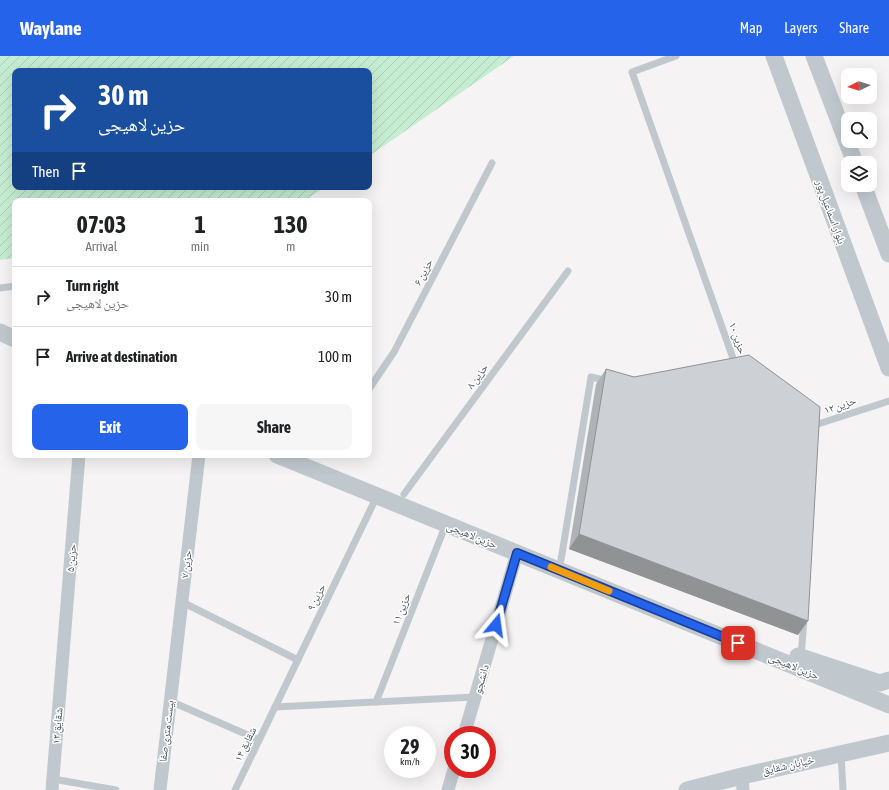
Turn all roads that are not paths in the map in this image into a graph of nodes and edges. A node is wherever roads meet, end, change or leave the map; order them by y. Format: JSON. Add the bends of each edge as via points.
{"nodes":[{"id":1,"x":676,"y":56,"type":"edge"},
{"id":2,"x":774,"y":56,"type":"edge"},
{"id":3,"x":814,"y":56,"type":"edge"},
{"id":4,"x":852,"y":156,"type":"edge"},
{"id":5,"x":492,"y":163,"type":"dead end"},
{"id":6,"x":866,"y":192,"type":"edge"},
{"id":7,"x":889,"y":254,"type":"edge"},
{"id":8,"x":568,"y":271,"type":"dead end"},
{"id":9,"x":12,"y":286,"type":"edge"},
{"id":10,"x":0,"y":288,"type":"edge"},
{"id":11,"x":0,"y":320,"type":"edge"},
{"id":12,"x":12,"y":325,"type":"edge"},
{"id":13,"x":0,"y":332,"type":"edge"},
{"id":14,"x":12,"y":338,"type":"edge"},
{"id":15,"x":728,"y":366,"type":"edge"},
{"id":16,"x":889,"y":368,"type":"edge"},
{"id":17,"x":618,"y":383,"type":"edge"},
{"id":18,"x":372,"y":385,"type":"edge"},
{"id":19,"x":889,"y":401,"type":"edge"},
{"id":20,"x":814,"y":433,"type":"edge"},
{"id":21,"x":79,"y":458,"type":"edge"},
{"id":22,"x":199,"y":458,"type":"edge"},
{"id":23,"x":284,"y":458,"type":"edge"},
{"id":24,"x":311,"y":458,"type":"edge"},
{"id":25,"x":404,"y":494,"type":"junction"},
{"id":26,"x":378,"y":496,"type":"junction"},
{"id":27,"x":446,"y":524,"type":"junction"},
{"id":28,"x":517,"y":553,"type":"junction"},
{"id":29,"x":561,"y":560,"type":"junction"},
{"id":30,"x":182,"y":602,"type":"junction"},
{"id":31,"x":804,"y":611,"type":"edge"},
{"id":32,"x":801,"y":658,"type":"junction"},
{"id":33,"x":298,"y":660,"type":"junction"},
{"id":34,"x":63,"y":661,"type":"joint"},
{"id":35,"x":173,"y":673,"type":"joint"},
{"id":36,"x":889,"y":680,"type":"edge"},
{"id":37,"x":475,"y":697,"type":"junction"},
{"id":38,"x":170,"y":701,"type":"junction"},
{"id":39,"x":376,"y":702,"type":"junction"},
{"id":40,"x":889,"y":705,"type":"edge"},
{"id":41,"x":275,"y":707,"type":"junction"},
{"id":42,"x":467,"y":726,"type":"edge"},
{"id":43,"x":259,"y":740,"type":"junction"},
{"id":44,"x":889,"y":743,"type":"edge"},
{"id":45,"x":841,"y":753,"type":"junction"},
{"id":46,"x":451,"y":778,"type":"edge"},
{"id":47,"x":742,"y":783,"type":"edge"},
{"id":48,"x":52,"y":784,"type":"edge"},
{"id":49,"x":116,"y":790,"type":"edge"},
{"id":50,"x":160,"y":790,"type":"edge"},
{"id":51,"x":235,"y":790,"type":"edge"},
{"id":52,"x":448,"y":790,"type":"edge"},
{"id":53,"x":687,"y":790,"type":"edge"},
{"id":54,"x":844,"y":790,"type":"edge"}],
"edges":[{"from":1,"to":15,"type":"lane","name":"حزین ۱۰","via":[[632,72],[735,364]]},
{"from":2,"to":16,"type":"street","name":"بلوار اسماعیل پور"},
{"from":3,"to":4,"type":"street"},
{"from":5,"to":18,"type":"lane","name":"حزین ۶","via":[[394,352]]},
{"from":6,"to":7,"type":"street"},
{"from":8,"to":25,"type":"lane","name":"حزین ۸"},
{"from":9,"to":10,"type":"lane"},
{"from":11,"to":12,"type":"street"},
{"from":13,"to":14,"type":"street"},
{"from":17,"to":29,"type":"lane","via":[[591,377]]},
{"from":19,"to":20,"type":"lane","name":"حزین ۱۲","via":[[815,425]]},
{"from":21,"to":34,"type":"street","name":"حزین ۵"},
{"from":22,"to":30,"type":"street","name":"حزین ۷"},
{"from":23,"to":26,"type":"street","name":"حزین لاهیجی"},
{"from":24,"to":25,"type":"street","name":"حزین لاهیجی"},
{"from":25,"to":29,"type":"street","name":"حزین لاهیجی"},
{"from":26,"to":27,"type":"street","name":"حزین لاهیجی"},
{"from":26,"to":33,"type":"lane","name":"حزین ۹"},
{"from":27,"to":28,"type":"street","name":"حزین لاهیجی"},
{"from":27,"to":39,"type":"lane","name":"حزین ۱۱"},
{"from":28,"to":37,"type":"street","name":"دانشجو"},
{"from":28,"to":40,"type":"street","name":"حزین لاهیجی"},
{"from":29,"to":32,"type":"street","name":"حزین لاهیجی"},
{"from":30,"to":33,"type":"lane"},
{"from":30,"to":35,"type":"street","name":"حزین ۷"},
{"from":31,"to":32,"type":"lane"},
{"from":32,"to":36,"type":"street","name":"حزین لاهیجی","via":[[880,683]]},
{"from":33,"to":41,"type":"lane","name":"حزین ۹"},
{"from":34,"to":48,"type":"street","name":"شقایق ۱۲"},
{"from":35,"to":38,"type":"street","name":"بیست متری صفا"},
{"from":37,"to":39,"type":"lane"},
{"from":37,"to":42,"type":"street","name":"دانشجو"},
{"from":38,"to":43,"type":"lane"},
{"from":38,"to":50,"type":"street","name":"بیست متری صفا"},
{"from":39,"to":41,"type":"lane"},
{"from":41,"to":43,"type":"lane","name":"شقایق ۱۴"},
{"from":43,"to":51,"type":"lane","name":"شقایق ۱۴"},
{"from":44,"to":45,"type":"street","name":"خیابان شقایق"},
{"from":45,"to":47,"type":"street","name":"خیابان شقایق"},
{"from":45,"to":54,"type":"lane"},
{"from":46,"to":52,"type":"street"},
{"from":47,"to":53,"type":"street","name":"خیابان شقایق"},
{"from":48,"to":49,"type":"lane"}]}
